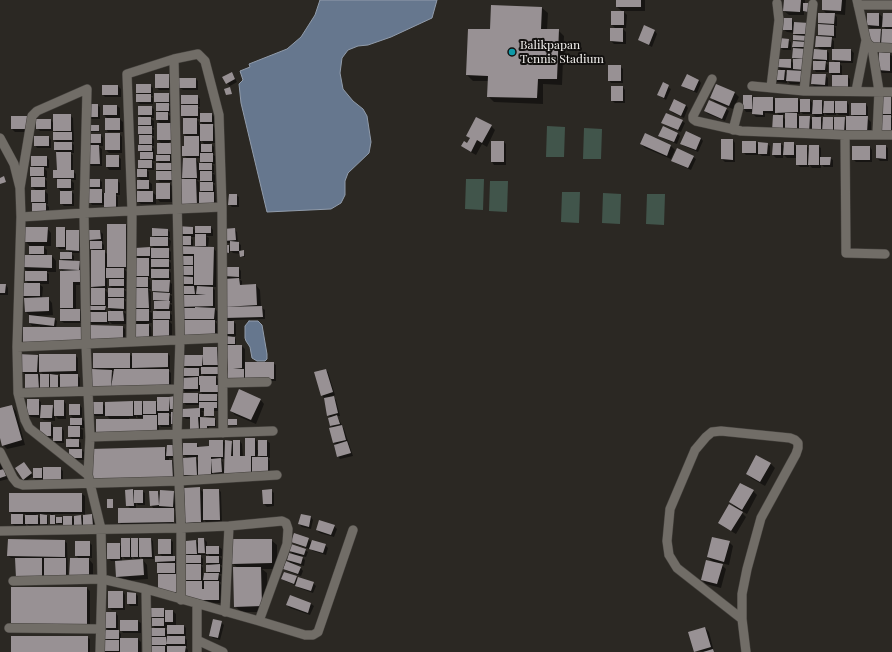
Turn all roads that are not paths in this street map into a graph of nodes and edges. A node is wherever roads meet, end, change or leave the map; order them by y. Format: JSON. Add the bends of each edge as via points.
{"nodes":[{"id":1,"x":857,"y":2,"type":"edge"},
{"id":2,"x":777,"y":3,"type":"dead end"},
{"id":3,"x":813,"y":4,"type":"dead end"},
{"id":4,"x":892,"y":5,"type":"edge"},
{"id":5,"x":866,"y":40,"type":"junction"},
{"id":6,"x":872,"y":47,"type":"junction"},
{"id":7,"x":892,"y":48,"type":"edge"},
{"id":8,"x":174,"y":59,"type":"junction"},
{"id":9,"x":712,"y":79,"type":"dead end"},
{"id":10,"x":752,"y":86,"type":"dead end"},
{"id":11,"x":771,"y":87,"type":"junction"},
{"id":12,"x":804,"y":91,"type":"junction"},
{"id":13,"x":856,"y":91,"type":"junction"},
{"id":14,"x":879,"y":91,"type":"junction"},
{"id":15,"x":892,"y":92,"type":"edge"},
{"id":16,"x":739,"y":107,"type":"dead end"},
{"id":17,"x":732,"y":130,"type":"junction"},
{"id":18,"x":877,"y":134,"type":"junction"},
{"id":19,"x":892,"y":134,"type":"edge"},
{"id":20,"x":845,"y":135,"type":"junction"},
{"id":21,"x":0,"y":138,"type":"edge"},
{"id":22,"x":20,"y":188,"type":"junction"},
{"id":23,"x":222,"y":207,"type":"junction"},
{"id":24,"x":176,"y":210,"type":"junction"},
{"id":25,"x":132,"y":211,"type":"junction"},
{"id":26,"x":84,"y":213,"type":"junction"},
{"id":27,"x":21,"y":217,"type":"junction"},
{"id":28,"x":885,"y":254,"type":"dead end"},
{"id":29,"x":222,"y":338,"type":"junction"},
{"id":30,"x":180,"y":339,"type":"junction"},
{"id":31,"x":131,"y":342,"type":"junction"},
{"id":32,"x":86,"y":345,"type":"junction"},
{"id":33,"x":16,"y":347,"type":"junction"},
{"id":34,"x":267,"y":382,"type":"dead end"},
{"id":35,"x":223,"y":383,"type":"junction"},
{"id":36,"x":178,"y":389,"type":"junction"},
{"id":37,"x":88,"y":391,"type":"junction"},
{"id":38,"x":18,"y":393,"type":"junction"},
{"id":39,"x":273,"y":431,"type":"dead end"},
{"id":40,"x":223,"y":433,"type":"junction"},
{"id":41,"x":177,"y":434,"type":"junction"},
{"id":42,"x":90,"y":438,"type":"junction"},
{"id":43,"x":0,"y":452,"type":"edge"},
{"id":44,"x":277,"y":475,"type":"dead end"},
{"id":45,"x":89,"y":479,"type":"junction"},
{"id":46,"x":179,"y":481,"type":"junction"},
{"id":47,"x":229,"y":526,"type":"junction"},
{"id":48,"x":180,"y":528,"type":"junction"},
{"id":49,"x":101,"y":530,"type":"junction"},
{"id":50,"x":353,"y":530,"type":"dead end"},
{"id":51,"x":0,"y":531,"type":"edge"},
{"id":52,"x":102,"y":579,"type":"junction"},
{"id":53,"x":13,"y":581,"type":"dead end"},
{"id":54,"x":146,"y":589,"type":"junction"},
{"id":55,"x":181,"y":600,"type":"junction"},
{"id":56,"x":197,"y":604,"type":"junction"},
{"id":57,"x":225,"y":612,"type":"junction"},
{"id":58,"x":742,"y":619,"type":"junction"},
{"id":59,"x":259,"y":621,"type":"junction"},
{"id":60,"x":8,"y":628,"type":"dead end"},
{"id":61,"x":101,"y":629,"type":"junction"},
{"id":62,"x":197,"y":640,"type":"junction"},
{"id":63,"x":100,"y":652,"type":"edge"},
{"id":64,"x":147,"y":652,"type":"edge"},
{"id":65,"x":197,"y":652,"type":"edge"},
{"id":66,"x":223,"y":652,"type":"edge"},
{"id":67,"x":746,"y":652,"type":"edge"}],
"edges":[{"from":1,"to":4,"type":"street"},
{"from":1,"to":5,"type":"street"},
{"from":2,"to":11,"type":"street","via":[[779,20]]},
{"from":3,"to":12,"type":"street"},
{"from":5,"to":6,"type":"street"},
{"from":5,"to":13,"type":"street"},
{"from":6,"to":7,"type":"street"},
{"from":6,"to":14,"type":"street"},
{"from":8,"to":23,"type":"street","via":[[198,54],[205,61],[219,115]]},
{"from":8,"to":24,"type":"street"},
{"from":8,"to":25,"type":"street","via":[[127,74]]},
{"from":9,"to":17,"type":"street","via":[[694,119]]},
{"from":10,"to":11,"type":"street"},
{"from":11,"to":12,"type":"street"},
{"from":12,"to":13,"type":"street"},
{"from":13,"to":14,"type":"street"},
{"from":14,"to":15,"type":"street"},
{"from":14,"to":18,"type":"street"},
{"from":16,"to":17,"type":"street"},
{"from":17,"to":20,"type":"street"},
{"from":18,"to":19,"type":"street"},
{"from":18,"to":20,"type":"street"},
{"from":20,"to":28,"type":"street","via":[[846,253]]},
{"from":21,"to":22,"type":"street","via":[[14,164]]},
{"from":22,"to":26,"type":"street","via":[[32,116],[37,111],[87,89]]},
{"from":22,"to":27,"type":"street"},
{"from":23,"to":24,"type":"street"},
{"from":23,"to":29,"type":"street"},
{"from":24,"to":25,"type":"street"},
{"from":24,"to":30,"type":"street"},
{"from":25,"to":26,"type":"street"},
{"from":25,"to":31,"type":"street"},
{"from":26,"to":27,"type":"street"},
{"from":26,"to":32,"type":"street"},
{"from":27,"to":33,"type":"street"},
{"from":29,"to":30,"type":"street"},
{"from":29,"to":35,"type":"street"},
{"from":30,"to":31,"type":"street"},
{"from":30,"to":36,"type":"street"},
{"from":31,"to":32,"type":"street"},
{"from":32,"to":33,"type":"street"},
{"from":32,"to":37,"type":"street"},
{"from":33,"to":38,"type":"street"},
{"from":34,"to":35,"type":"street"},
{"from":35,"to":40,"type":"street"},
{"from":36,"to":37,"type":"street"},
{"from":36,"to":41,"type":"street"},
{"from":37,"to":38,"type":"street"},
{"from":37,"to":42,"type":"street"},
{"from":38,"to":45,"type":"street","via":[[29,428]]},
{"from":39,"to":40,"type":"street"},
{"from":40,"to":41,"type":"street"},
{"from":41,"to":42,"type":"street"},
{"from":41,"to":46,"type":"street"},
{"from":42,"to":45,"type":"street"},
{"from":43,"to":45,"type":"street","via":[[14,478],[23,485]]},
{"from":44,"to":46,"type":"street"},
{"from":45,"to":46,"type":"street"},
{"from":45,"to":49,"type":"street"},
{"from":46,"to":48,"type":"street"},
{"from":47,"to":48,"type":"street"},
{"from":47,"to":57,"type":"street"},
{"from":47,"to":59,"type":"street","via":[[282,521],[288,529],[287,544]]},
{"from":48,"to":49,"type":"street"},
{"from":48,"to":55,"type":"street"},
{"from":49,"to":51,"type":"street"},
{"from":49,"to":52,"type":"street"},
{"from":50,"to":59,"type":"street","via":[[318,632],[305,635]]},
{"from":52,"to":53,"type":"street"},
{"from":52,"to":54,"type":"street"},
{"from":52,"to":61,"type":"street"},
{"from":54,"to":55,"type":"street"},
{"from":54,"to":64,"type":"street"},
{"from":55,"to":56,"type":"street"},
{"from":56,"to":57,"type":"street"},
{"from":56,"to":62,"type":"street"},
{"from":57,"to":59,"type":"street"},
{"from":58,"to":58,"type":"street","via":[[742,594],[761,518],[796,454],[798,443],[790,438],[712,432],[695,450],[670,509],[667,541],[669,555],[677,568]]},
{"from":58,"to":67,"type":"street"},
{"from":60,"to":61,"type":"street"},
{"from":61,"to":63,"type":"street"},
{"from":62,"to":65,"type":"street"},
{"from":62,"to":66,"type":"street"}]}
